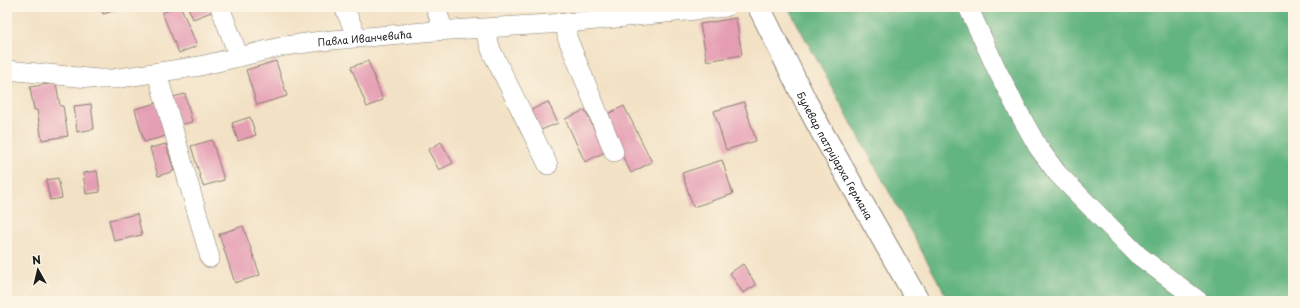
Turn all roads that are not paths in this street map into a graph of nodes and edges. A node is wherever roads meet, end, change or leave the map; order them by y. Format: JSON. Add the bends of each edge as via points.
{"nodes":[{"id":1,"x":220,"y":7,"type":"edge"},
{"id":2,"x":344,"y":7,"type":"edge"},
{"id":3,"x":435,"y":7,"type":"edge"},
{"id":4,"x":726,"y":7,"type":"edge"},
{"id":5,"x":759,"y":7,"type":"edge"},
{"id":6,"x":968,"y":7,"type":"edge"},
{"id":7,"x":566,"y":23,"type":"junction"},
{"id":8,"x":484,"y":29,"type":"junction"},
{"id":9,"x":444,"y":30,"type":"junction"},
{"id":10,"x":357,"y":37,"type":"junction"},
{"id":11,"x":239,"y":57,"type":"junction"},
{"id":12,"x":7,"y":70,"type":"edge"},
{"id":13,"x":157,"y":73,"type":"junction"},
{"id":14,"x":614,"y":152,"type":"dead end"},
{"id":15,"x":548,"y":164,"type":"dead end"},
{"id":16,"x":210,"y":258,"type":"dead end"},
{"id":17,"x":918,"y":301,"type":"edge"},
{"id":18,"x":1199,"y":301,"type":"edge"}],
"edges":[{"from":1,"to":11,"type":"street"},
{"from":2,"to":10,"type":"street"},
{"from":3,"to":9,"type":"street"},
{"from":4,"to":7,"type":"street","name":"Павла Иванчевића"},
{"from":5,"to":17,"type":"main road","name":"Булевар патријарха Германа","via":[[823,134]]},
{"from":6,"to":18,"type":"street","via":[[1018,111],[1038,147],[1057,173],[1138,255]]},
{"from":7,"to":8,"type":"street","name":"Павла Иванчевића"},
{"from":7,"to":14,"type":"street","via":[[567,37]]},
{"from":8,"to":9,"type":"street","name":"Павла Иванчевића"},
{"from":8,"to":15,"type":"street","via":[[492,52]]},
{"from":9,"to":10,"type":"street","name":"Павла Иванчевића"},
{"from":10,"to":11,"type":"street","name":"Павла Иванчевића","via":[[285,46]]},
{"from":11,"to":13,"type":"street","name":"Павла Иванчевића"},
{"from":12,"to":13,"type":"street","name":"Павла Иванчевића","via":[[98,80]]},
{"from":13,"to":16,"type":"street"}]}
